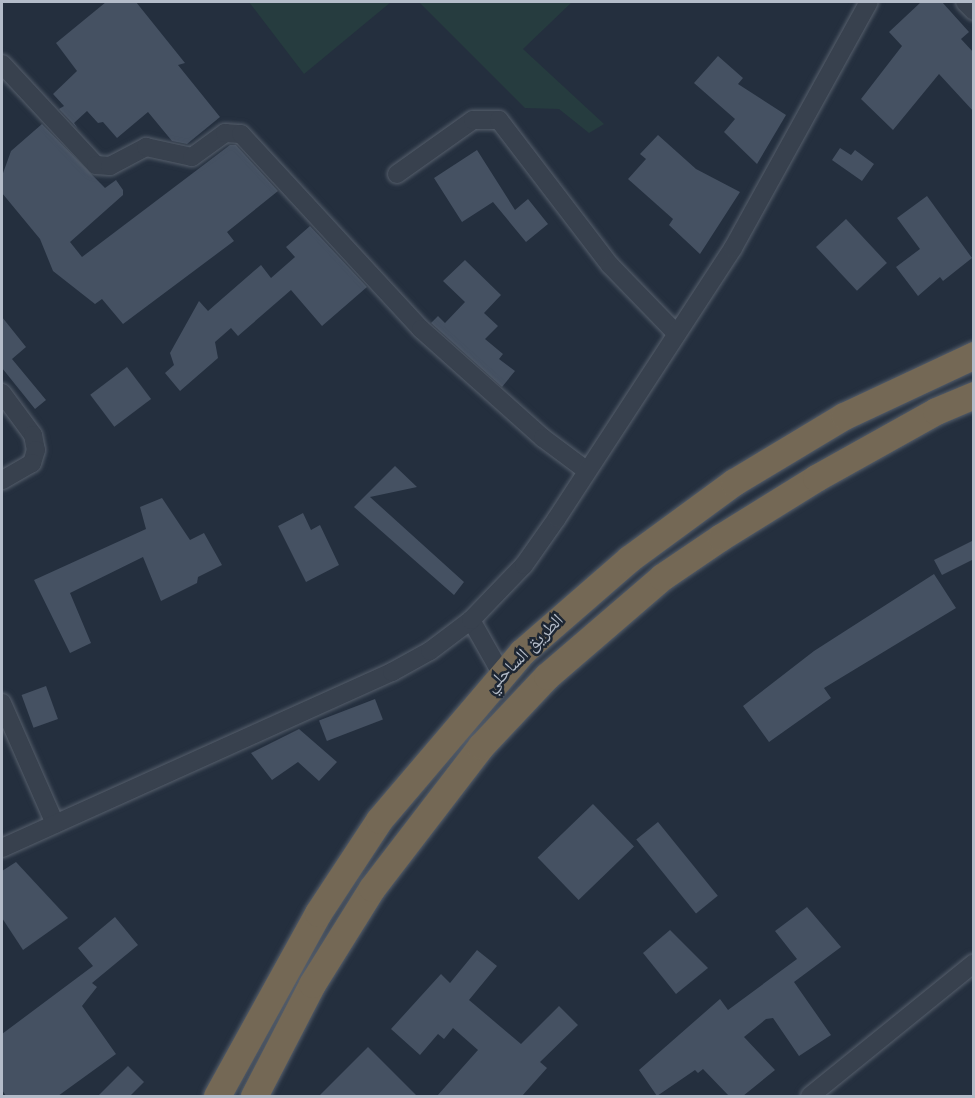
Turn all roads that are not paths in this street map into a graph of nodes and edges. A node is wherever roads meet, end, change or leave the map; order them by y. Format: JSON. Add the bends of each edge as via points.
{"nodes":[{"id":1,"x":869,"y":2,"type":"edge"},
{"id":2,"x":965,"y":2,"type":"edge"},
{"id":3,"x":974,"y":11,"type":"edge"},
{"id":4,"x":2,"y":64,"type":"edge"},
{"id":5,"x":397,"y":174,"type":"dead end"},
{"id":6,"x":676,"y":333,"type":"junction"},
{"id":7,"x":974,"y":355,"type":"edge"},
{"id":8,"x":2,"y":393,"type":"edge"},
{"id":9,"x":974,"y":395,"type":"edge"},
{"id":10,"x":586,"y":470,"type":"junction"},
{"id":11,"x":2,"y":480,"type":"edge"},
{"id":12,"x":471,"y":620,"type":"junction"},
{"id":13,"x":501,"y":673,"type":"junction"},
{"id":14,"x":2,"y":703,"type":"edge"},
{"id":15,"x":55,"y":824,"type":"junction"},
{"id":16,"x":2,"y":848,"type":"edge"},
{"id":17,"x":974,"y":963,"type":"edge"},
{"id":18,"x":829,"y":1090,"type":"edge"},
{"id":19,"x":217,"y":1096,"type":"edge"},
{"id":20,"x":254,"y":1096,"type":"edge"},
{"id":21,"x":810,"y":1096,"type":"edge"}],
"edges":[{"from":1,"to":6,"type":"street","via":[[733,249]]},
{"from":2,"to":3,"type":"street"},
{"from":4,"to":10,"type":"street","via":[[96,165],[110,166],[146,147],[192,157],[225,133],[241,134],[421,329],[534,430]]},
{"from":5,"to":6,"type":"street","via":[[473,120],[499,120],[610,265]]},
{"from":6,"to":10,"type":"street"},
{"from":7,"to":13,"type":"highway","name":"الطريق الساحلي","via":[[844,416],[734,482],[629,559],[552,623]]},
{"from":8,"to":11,"type":"street","via":[[33,435],[36,450],[32,463]]},
{"from":9,"to":20,"type":"highway","name":"الطريق الساحلي","via":[[936,411],[816,478],[721,537],[662,577],[547,676],[481,746],[372,888],[312,984]]},
{"from":10,"to":12,"type":"street","via":[[524,565]]},
{"from":12,"to":13,"type":"street"},
{"from":12,"to":15,"type":"street","via":[[392,672]]},
{"from":13,"to":19,"type":"highway","name":"الطريق الساحلي","via":[[379,820],[318,913]]},
{"from":14,"to":15,"type":"street"},
{"from":15,"to":16,"type":"street"},
{"from":17,"to":18,"type":"street"},
{"from":18,"to":21,"type":"street"}]}
